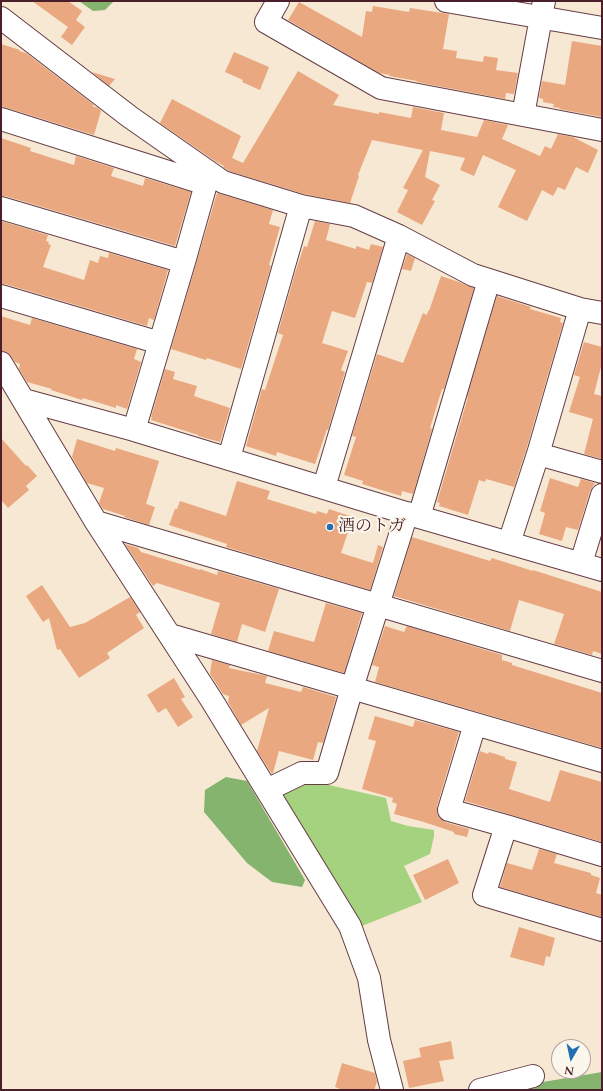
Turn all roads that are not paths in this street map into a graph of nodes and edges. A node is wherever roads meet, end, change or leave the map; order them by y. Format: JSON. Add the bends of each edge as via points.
{"nodes":[{"id":1,"x":278,"y":1,"type":"edge"},
{"id":2,"x":446,"y":1,"type":"edge"},
{"id":3,"x":543,"y":9,"type":"edge"},
{"id":4,"x":1,"y":18,"type":"edge"},
{"id":5,"x":602,"y":28,"type":"edge"},
{"id":6,"x":523,"y":115,"type":"junction"},
{"id":7,"x":1,"y":119,"type":"edge"},
{"id":8,"x":602,"y":130,"type":"edge"},
{"id":9,"x":209,"y":179,"type":"junction"},
{"id":10,"x":301,"y":206,"type":"junction"},
{"id":11,"x":1,"y":208,"type":"edge"},
{"id":12,"x":399,"y":236,"type":"junction"},
{"id":13,"x":184,"y":262,"type":"junction"},
{"id":14,"x":489,"y":280,"type":"junction"},
{"id":15,"x":1,"y":296,"type":"edge"},
{"id":16,"x":580,"y":309,"type":"junction"},
{"id":17,"x":602,"y":314,"type":"edge"},
{"id":18,"x":160,"y":343,"type":"junction"},
{"id":19,"x":1,"y":363,"type":"edge"},
{"id":20,"x":24,"y":400,"type":"junction"},
{"id":21,"x":134,"y":430,"type":"junction"},
{"id":22,"x":538,"y":454,"type":"junction"},
{"id":23,"x":229,"y":458,"type":"junction"},
{"id":24,"x":602,"y":472,"type":"edge"},
{"id":25,"x":324,"y":488,"type":"junction"},
{"id":26,"x":602,"y":495,"type":"edge"},
{"id":27,"x":413,"y":515,"type":"junction"},
{"id":28,"x":96,"y":522,"type":"junction"},
{"id":29,"x":509,"y":543,"type":"junction"},
{"id":30,"x":581,"y":563,"type":"junction"},
{"id":31,"x":602,"y":570,"type":"edge"},
{"id":32,"x":378,"y":604,"type":"junction"},
{"id":33,"x":170,"y":636,"type":"junction"},
{"id":34,"x":602,"y":671,"type":"edge"},
{"id":35,"x":352,"y":688,"type":"junction"},
{"id":36,"x":474,"y":724,"type":"junction"},
{"id":37,"x":602,"y":761,"type":"edge"},
{"id":38,"x":267,"y":790,"type":"junction"},
{"id":39,"x":506,"y":826,"type":"junction"},
{"id":40,"x":602,"y":855,"type":"edge"},
{"id":41,"x":602,"y":930,"type":"edge"},
{"id":42,"x":533,"y":1076,"type":"dead end"},
{"id":43,"x":392,"y":1090,"type":"edge"},
{"id":44,"x":480,"y":1090,"type":"edge"}],
"edges":[{"from":1,"to":6,"type":"street","via":[[266,22],[380,88]]},
{"from":2,"to":3,"type":"street"},
{"from":3,"to":5,"type":"street"},
{"from":3,"to":6,"type":"street"},
{"from":4,"to":9,"type":"street"},
{"from":6,"to":8,"type":"street"},
{"from":7,"to":9,"type":"street"},
{"from":9,"to":10,"type":"street"},
{"from":9,"to":13,"type":"street"},
{"from":10,"to":12,"type":"street","via":[[354,216]]},
{"from":10,"to":23,"type":"street"},
{"from":11,"to":13,"type":"street"},
{"from":12,"to":14,"type":"street","via":[[473,275]]},
{"from":12,"to":25,"type":"street"},
{"from":13,"to":18,"type":"street"},
{"from":14,"to":16,"type":"street"},
{"from":14,"to":27,"type":"street"},
{"from":15,"to":18,"type":"street"},
{"from":16,"to":17,"type":"street"},
{"from":16,"to":22,"type":"street"},
{"from":18,"to":21,"type":"street"},
{"from":19,"to":20,"type":"street"},
{"from":20,"to":21,"type":"street"},
{"from":20,"to":28,"type":"street"},
{"from":21,"to":23,"type":"street"},
{"from":22,"to":24,"type":"street"},
{"from":22,"to":29,"type":"street"},
{"from":23,"to":25,"type":"street"},
{"from":25,"to":27,"type":"street"},
{"from":26,"to":30,"type":"street"},
{"from":27,"to":29,"type":"street"},
{"from":27,"to":32,"type":"street"},
{"from":28,"to":32,"type":"street"},
{"from":28,"to":33,"type":"street"},
{"from":29,"to":30,"type":"street"},
{"from":30,"to":31,"type":"street"},
{"from":32,"to":34,"type":"street"},
{"from":32,"to":35,"type":"street"},
{"from":33,"to":35,"type":"street"},
{"from":33,"to":38,"type":"street"},
{"from":35,"to":36,"type":"street"},
{"from":35,"to":38,"type":"street","via":[[327,773],[302,773]]},
{"from":36,"to":37,"type":"street"},
{"from":36,"to":39,"type":"street","via":[[449,810]]},
{"from":38,"to":43,"type":"street","via":[[350,926],[369,978],[379,1040]]},
{"from":39,"to":40,"type":"street"},
{"from":39,"to":41,"type":"street","via":[[484,895]]},
{"from":42,"to":44,"type":"street"}]}
